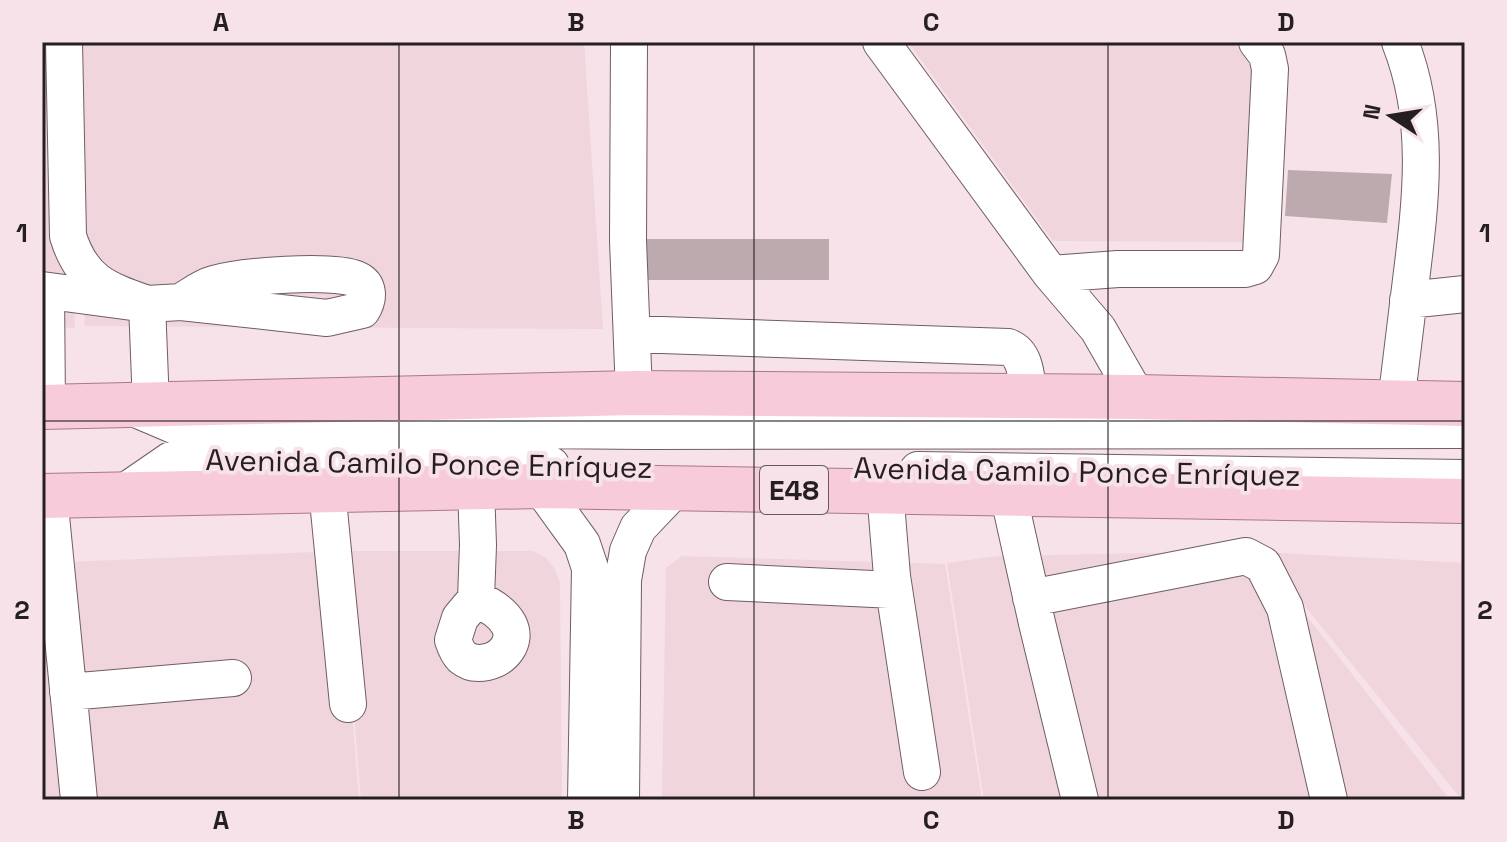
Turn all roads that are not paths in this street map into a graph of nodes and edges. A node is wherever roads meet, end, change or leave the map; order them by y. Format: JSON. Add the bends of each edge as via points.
{"nodes":[{"id":1,"x":64,"y":42,"type":"edge"},
{"id":2,"x":629,"y":42,"type":"edge"},
{"id":3,"x":881,"y":42,"type":"edge"},
{"id":4,"x":1257,"y":42,"type":"edge"},
{"id":5,"x":1400,"y":42,"type":"edge"},
{"id":6,"x":1051,"y":274,"type":"junction"},
{"id":7,"x":44,"y":290,"type":"edge"},
{"id":8,"x":1465,"y":294,"type":"edge"},
{"id":9,"x":1408,"y":300,"type":"junction"},
{"id":10,"x":164,"y":303,"type":"junction"},
{"id":11,"x":632,"y":334,"type":"junction"},
{"id":12,"x":1465,"y":390,"type":"edge"},
{"id":13,"x":634,"y":393,"type":"junction"},
{"id":14,"x":1029,"y":397,"type":"junction"},
{"id":15,"x":1137,"y":397,"type":"junction"},
{"id":16,"x":1396,"y":403,"type":"junction"},
{"id":17,"x":1465,"y":404,"type":"edge"},
{"id":18,"x":140,"y":405,"type":"junction"},
{"id":19,"x":44,"y":407,"type":"edge"},
{"id":20,"x":1465,"y":430,"type":"edge"},
{"id":21,"x":1465,"y":478,"type":"edge"},
{"id":22,"x":540,"y":486,"type":"junction"},
{"id":23,"x":476,"y":487,"type":"junction"},
{"id":24,"x":676,"y":488,"type":"junction"},
{"id":25,"x":327,"y":490,"type":"junction"},
{"id":26,"x":885,"y":491,"type":"junction"},
{"id":27,"x":123,"y":493,"type":"junction"},
{"id":28,"x":1008,"y":493,"type":"junction"},
{"id":29,"x":45,"y":496,"type":"edge"},
{"id":30,"x":1465,"y":501,"type":"edge"},
{"id":31,"x":49,"y":562,"type":"edge"},
{"id":32,"x":727,"y":582,"type":"dead end"},
{"id":33,"x":894,"y":590,"type":"junction"},
{"id":34,"x":1031,"y":598,"type":"junction"},
{"id":35,"x":476,"y":599,"type":"dead end"},
{"id":36,"x":233,"y":678,"type":"dead end"},
{"id":37,"x":68,"y":692,"type":"junction"},
{"id":38,"x":348,"y":704,"type":"dead end"},
{"id":39,"x":922,"y":772,"type":"dead end"},
{"id":40,"x":79,"y":800,"type":"edge"},
{"id":41,"x":586,"y":800,"type":"edge"},
{"id":42,"x":621,"y":800,"type":"edge"},
{"id":43,"x":1080,"y":800,"type":"edge"},
{"id":44,"x":1329,"y":800,"type":"edge"}],
"edges":[{"from":1,"to":10,"type":"street","via":[[68,236],[74,255],[109,290]]},
{"from":2,"to":11,"type":"street"},
{"from":3,"to":6,"type":"street"},
{"from":4,"to":6,"type":"street","via":[[1270,69],[1261,255],[1255,266]]},
{"from":5,"to":9,"type":"street","via":[[1415,87],[1421,139],[1421,201]]},
{"from":6,"to":15,"type":"street","via":[[1098,329]]},
{"from":7,"to":10,"type":"street"},
{"from":7,"to":19,"type":"street"},
{"from":8,"to":9,"type":"street"},
{"from":9,"to":16,"type":"street"},
{"from":10,"to":18,"type":"street"},
{"from":11,"to":13,"type":"street"},
{"from":11,"to":14,"type":"street","via":[[1008,347],[1022,358]]},
{"from":12,"to":16,"type":"main road","name":"Avenida Camilo Ponce Enríquez","via":[[1438,390]]},
{"from":13,"to":14,"type":"main road","name":"Avenida Camilo Ponce Enríquez"},
{"from":13,"to":18,"type":"main road","name":"Avenida Camilo Ponce Enríquez"},
{"from":14,"to":15,"type":"main road","name":"Avenida Camilo Ponce Enríquez"},
{"from":15,"to":16,"type":"main road","name":"Avenida Camilo Ponce Enríquez"},
{"from":16,"to":17,"type":"main road","name":"Avenida Camilo Ponce Enríquez"},
{"from":18,"to":19,"type":"main road","name":"Avenida Camilo Ponce Enríquez"},
{"from":18,"to":20,"type":"street","name":"Avenida Camilo Ponce Enríquez","via":[[178,427]]},
{"from":21,"to":27,"type":"street","name":"Avenida Camilo Ponce Enríquez","via":[[171,460]]},
{"from":22,"to":23,"type":"main road","name":"Avenida Camilo Ponce Enríquez","number":"E48"},
{"from":22,"to":24,"type":"main road","name":"Avenida Camilo Ponce Enríquez","number":"E48"},
{"from":22,"to":41,"type":"street","via":[[582,544],[590,568]]},
{"from":23,"to":25,"type":"main road","name":"Avenida Camilo Ponce Enríquez","number":"E48"},
{"from":23,"to":35,"type":"street"},
{"from":24,"to":26,"type":"main road","name":"Avenida Camilo Ponce Enríquez","number":"E48"},
{"from":24,"to":42,"type":"street","via":[[638,528],[628,551],[623,580]]},
{"from":25,"to":27,"type":"main road","name":"Avenida Camilo Ponce Enríquez","number":"E48"},
{"from":25,"to":38,"type":"street"},
{"from":26,"to":28,"type":"main road","name":"Avenida Camilo Ponce Enríquez","number":"E48"},
{"from":26,"to":33,"type":"street"},
{"from":27,"to":29,"type":"main road","name":"Avenida Camilo Ponce Enríquez","number":"E48"},
{"from":28,"to":30,"type":"main road","name":"Avenida Camilo Ponce Enríquez","number":"E48"},
{"from":28,"to":34,"type":"street"},
{"from":29,"to":31,"type":"street"},
{"from":31,"to":37,"type":"street"},
{"from":32,"to":33,"type":"street"},
{"from":33,"to":39,"type":"street"},
{"from":34,"to":43,"type":"street"},
{"from":34,"to":44,"type":"street","via":[[1246,556],[1263,565],[1285,608]]},
{"from":36,"to":37,"type":"street"},
{"from":37,"to":40,"type":"street"}]}
